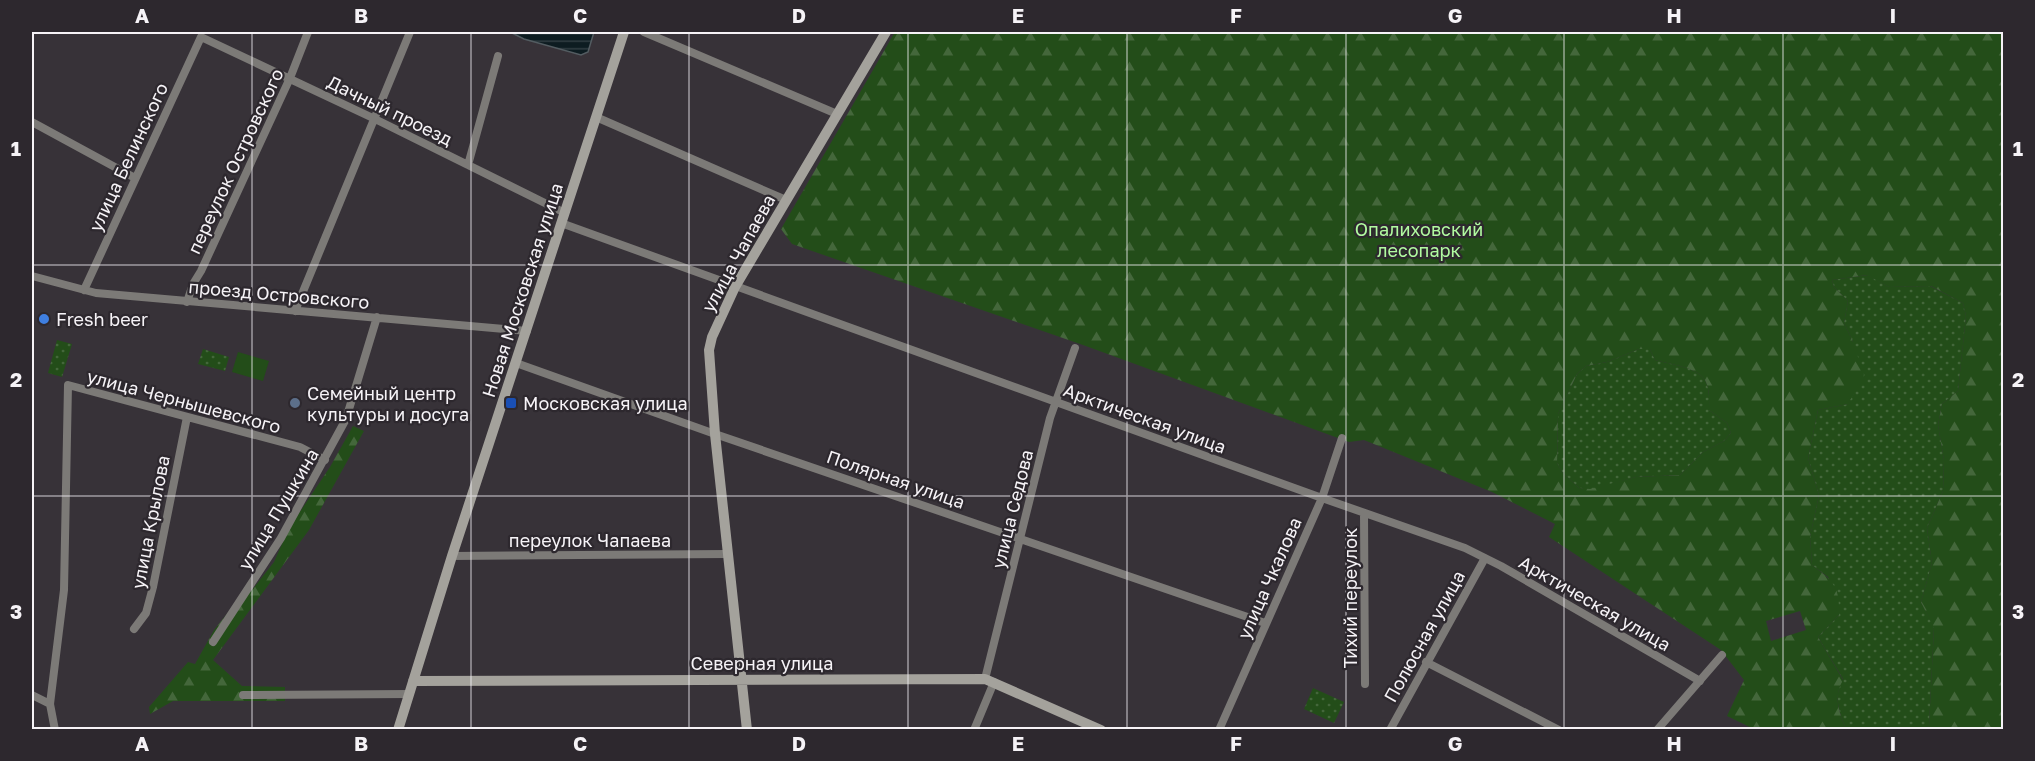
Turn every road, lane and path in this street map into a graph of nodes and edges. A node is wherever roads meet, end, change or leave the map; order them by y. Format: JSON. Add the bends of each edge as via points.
{"nodes":[{"id":1,"x":308,"y":32,"type":"edge"},
{"id":2,"x":410,"y":32,"type":"edge"},
{"id":3,"x":624,"y":32,"type":"edge"},
{"id":4,"x":644,"y":32,"type":"edge"},
{"id":5,"x":886,"y":32,"type":"edge"},
{"id":6,"x":201,"y":37,"type":"joint"},
{"id":7,"x":498,"y":56,"type":"dead end"},
{"id":8,"x":290,"y":78,"type":"junction"},
{"id":9,"x":837,"y":114,"type":"junction"},
{"id":10,"x":596,"y":117,"type":"junction"},
{"id":11,"x":375,"y":119,"type":"junction"},
{"id":12,"x":32,"y":122,"type":"edge"},
{"id":13,"x":468,"y":165,"type":"junction"},
{"id":14,"x":135,"y":178,"type":"junction"},
{"id":15,"x":786,"y":200,"type":"junction"},
{"id":16,"x":563,"y":218,"type":"junction"},
{"id":17,"x":32,"y":276,"type":"edge"},
{"id":18,"x":735,"y":287,"type":"junction"},
{"id":19,"x":84,"y":290,"type":"junction"},
{"id":20,"x":187,"y":302,"type":"junction"},
{"id":21,"x":296,"y":311,"type":"junction"},
{"id":22,"x":376,"y":317,"type":"junction"},
{"id":23,"x":526,"y":331,"type":"junction"},
{"id":24,"x":1075,"y":348,"type":"dead end"},
{"id":25,"x":516,"y":363,"type":"junction"},
{"id":26,"x":1056,"y":402,"type":"junction"},
{"id":27,"x":186,"y":417,"type":"junction"},
{"id":28,"x":715,"y":434,"type":"junction"},
{"id":29,"x":1342,"y":438,"type":"dead end"},
{"id":30,"x":325,"y":460,"type":"junction"},
{"id":31,"x":1322,"y":498,"type":"junction"},
{"id":32,"x":1364,"y":513,"type":"junction"},
{"id":33,"x":1021,"y":537,"type":"junction"},
{"id":34,"x":728,"y":554,"type":"junction"},
{"id":35,"x":452,"y":556,"type":"junction"},
{"id":36,"x":1485,"y":558,"type":"junction"},
{"id":37,"x":1265,"y":623,"type":"junction"},
{"id":38,"x":134,"y":629,"type":"dead end"},
{"id":39,"x":213,"y":642,"type":"dead end"},
{"id":40,"x":1722,"y":655,"type":"dead end"},
{"id":41,"x":1426,"y":662,"type":"junction"},
{"id":42,"x":741,"y":680,"type":"junction"},
{"id":43,"x":413,"y":681,"type":"junction"},
{"id":44,"x":990,"y":681,"type":"junction"},
{"id":45,"x":1700,"y":681,"type":"junction"},
{"id":46,"x":1365,"y":684,"type":"dead end"},
{"id":47,"x":409,"y":694,"type":"junction"},
{"id":48,"x":32,"y":695,"type":"edge"},
{"id":49,"x":243,"y":695,"type":"dead end"},
{"id":50,"x":50,"y":704,"type":"junction"},
{"id":51,"x":55,"y":729,"type":"edge"},
{"id":52,"x":398,"y":729,"type":"edge"},
{"id":53,"x":747,"y":729,"type":"edge"},
{"id":54,"x":974,"y":729,"type":"edge"},
{"id":55,"x":1101,"y":729,"type":"edge"},
{"id":56,"x":1220,"y":729,"type":"edge"},
{"id":57,"x":1390,"y":729,"type":"edge"},
{"id":58,"x":1559,"y":729,"type":"edge"},
{"id":59,"x":1657,"y":729,"type":"edge"}],
"edges":[{"from":1,"to":8,"type":"street","name":"переулок Островского"},
{"from":2,"to":11,"type":"street"},
{"from":3,"to":10,"type":"street","name":"Новая Московская улица"},
{"from":4,"to":9,"type":"street"},
{"from":5,"to":9,"type":"street","name":"улица Чапаева"},
{"from":6,"to":8,"type":"street","name":"Дачный проезд"},
{"from":6,"to":14,"type":"street","name":"улица Белинского"},
{"from":7,"to":13,"type":"street"},
{"from":8,"to":11,"type":"street","name":"Дачный проезд"},
{"from":8,"to":20,"type":"street","name":"переулок Островского"},
{"from":9,"to":15,"type":"street","name":"улица Чапаева"},
{"from":10,"to":15,"type":"street"},
{"from":10,"to":16,"type":"street","name":"Новая Московская улица"},
{"from":11,"to":13,"type":"street","name":"Дачный проезд"},
{"from":11,"to":21,"type":"street"},
{"from":12,"to":14,"type":"street"},
{"from":13,"to":16,"type":"street","name":"Дачный проезд"},
{"from":14,"to":19,"type":"street","name":"улица Белинского"},
{"from":15,"to":18,"type":"street","name":"улица Чапаева"},
{"from":16,"to":18,"type":"street","name":"Арктическая улица"},
{"from":16,"to":23,"type":"street","name":"Новая Московская улица"},
{"from":17,"to":19,"type":"street","name":"проезд Островского"},
{"from":18,"to":26,"type":"street","name":"Арктическая улица"},
{"from":18,"to":28,"type":"street","name":"улица Чапаева","via":[[709,350]]},
{"from":19,"to":20,"type":"street","name":"проезд Островского"},
{"from":20,"to":21,"type":"street","name":"проезд Островского"},
{"from":21,"to":22,"type":"street","name":"проезд Островского"},
{"from":22,"to":23,"type":"street","name":"проезд Островского"},
{"from":22,"to":30,"type":"street","name":"улица Пушкина","via":[[346,419]]},
{"from":23,"to":25,"type":"street","name":"Новая Московская улица"},
{"from":24,"to":26,"type":"street","name":"улица Седова"},
{"from":25,"to":28,"type":"street","name":"Полярная улица"},
{"from":25,"to":35,"type":"street","name":"Новая Московская улица"},
{"from":26,"to":31,"type":"street","name":"Арктическая улица"},
{"from":26,"to":33,"type":"street","name":"улица Седова"},
{"from":27,"to":30,"type":"street","name":"улица Чернышевского","via":[[300,447]]},
{"from":27,"to":38,"type":"street","name":"улица Крылова","via":[[153,587],[146,613]]},
{"from":27,"to":50,"type":"street","name":"улица Чернышевского","via":[[68,385],[64,590]]},
{"from":28,"to":33,"type":"street","name":"Полярная улица"},
{"from":28,"to":34,"type":"street","name":"улица Чапаева"},
{"from":29,"to":31,"type":"street","name":"улица Чкалова"},
{"from":30,"to":39,"type":"street","name":"улица Пушкина","via":[[281,538]]},
{"from":31,"to":32,"type":"street","name":"Арктическая улица"},
{"from":31,"to":37,"type":"street","name":"улица Чкалова"},
{"from":32,"to":36,"type":"street","name":"Арктическая улица"},
{"from":32,"to":46,"type":"street","name":"Тихий переулок"},
{"from":33,"to":37,"type":"street","name":"Полярная улица"},
{"from":33,"to":44,"type":"street","name":"улица Седова"},
{"from":34,"to":35,"type":"street","name":"переулок Чапаева"},
{"from":34,"to":42,"type":"street","name":"улица Чапаева"},
{"from":35,"to":43,"type":"street","name":"Новая Московская улица"},
{"from":36,"to":41,"type":"street","name":"Полюсная улица"},
{"from":36,"to":45,"type":"street","name":"Арктическая улица"},
{"from":37,"to":56,"type":"street","name":"улица Чкалова"},
{"from":40,"to":45,"type":"street"},
{"from":41,"to":57,"type":"street","name":"Полюсная улица"},
{"from":41,"to":58,"type":"street"},
{"from":42,"to":43,"type":"street","name":"Северная улица"},
{"from":42,"to":44,"type":"street","name":"Северная улица"},
{"from":42,"to":53,"type":"street","name":"улица Чапаева"},
{"from":43,"to":47,"type":"street","name":"Новая Московская улица"},
{"from":44,"to":54,"type":"street","name":"улица Седова"},
{"from":44,"to":55,"type":"street","name":"Северная улица"},
{"from":45,"to":59,"type":"street"},
{"from":47,"to":49,"type":"street"},
{"from":47,"to":52,"type":"street","name":"Новая Московская улица"},
{"from":48,"to":50,"type":"street"},
{"from":50,"to":51,"type":"street"}]}
